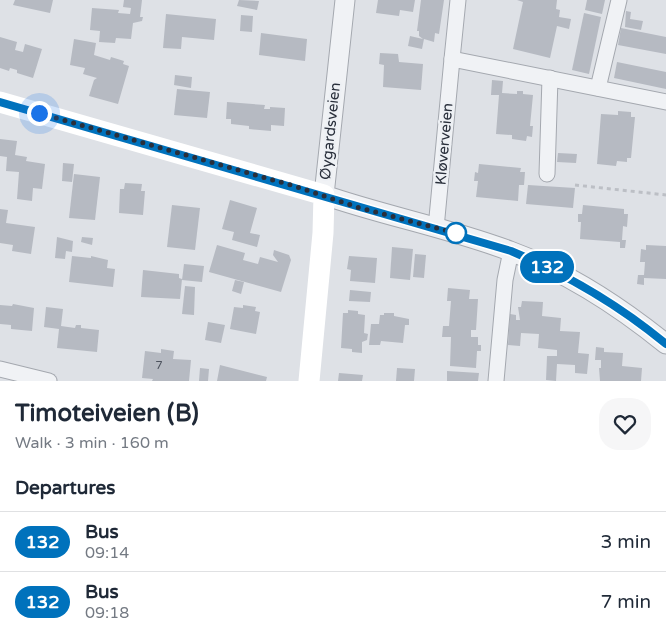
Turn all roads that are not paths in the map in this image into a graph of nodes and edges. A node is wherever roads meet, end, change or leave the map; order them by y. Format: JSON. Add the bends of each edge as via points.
{"nodes":[{"id":1,"x":345,"y":0,"type":"edge"},
{"id":2,"x":458,"y":0,"type":"edge"},
{"id":3,"x":619,"y":0,"type":"edge"},
{"id":4,"x":452,"y":59,"type":"junction"},
{"id":5,"x":550,"y":78,"type":"junction"},
{"id":6,"x":598,"y":88,"type":"junction"},
{"id":7,"x":0,"y":102,"type":"edge"},
{"id":8,"x":666,"y":102,"type":"edge"},
{"id":9,"x":546,"y":174,"type":"dead end"},
{"id":10,"x":324,"y":195,"type":"junction"},
{"id":11,"x":436,"y":228,"type":"junction"},
{"id":12,"x":511,"y":251,"type":"junction"},
{"id":13,"x":666,"y":344,"type":"edge"},
{"id":14,"x":0,"y":369,"type":"edge"},
{"id":15,"x":500,"y":379,"type":"edge"},
{"id":16,"x":49,"y":381,"type":"edge"},
{"id":17,"x":309,"y":381,"type":"edge"}],
"edges":[{"from":1,"to":10,"type":"street","name":"Øygardsveien"},
{"from":2,"to":4,"type":"street","name":"Kløverveien"},
{"from":3,"to":6,"type":"street"},
{"from":4,"to":5,"type":"street"},
{"from":4,"to":11,"type":"street","name":"Kløverveien"},
{"from":5,"to":6,"type":"street"},
{"from":5,"to":9,"type":"street"},
{"from":6,"to":8,"type":"street"},
{"from":7,"to":10,"type":"main road"},
{"from":10,"to":11,"type":"street"},
{"from":10,"to":17,"type":"main road","name":"Øygardsveien"},
{"from":11,"to":12,"type":"street"},
{"from":12,"to":13,"type":"street","via":[[599,295]]},
{"from":12,"to":15,"type":"street","via":[[504,280]]},
{"from":14,"to":16,"type":"street"}]}
